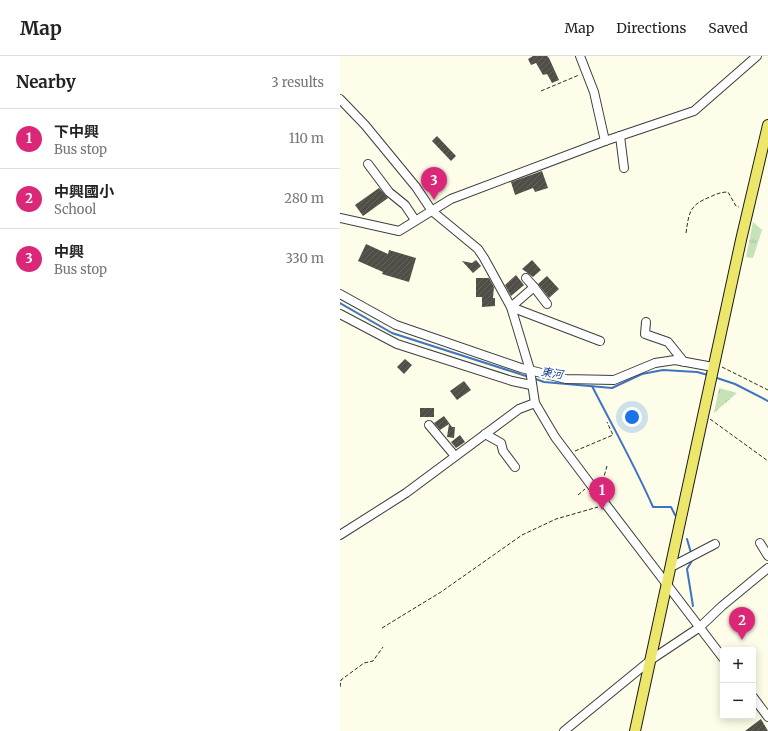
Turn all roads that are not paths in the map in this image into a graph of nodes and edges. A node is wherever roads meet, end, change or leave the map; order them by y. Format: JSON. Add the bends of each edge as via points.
{"nodes":[{"id":1,"x":580,"y":56,"type":"edge"},
{"id":2,"x":757,"y":56,"type":"edge"},
{"id":3,"x":340,"y":99,"type":"edge"},
{"id":4,"x":768,"y":125,"type":"edge"},
{"id":5,"x":620,"y":136,"type":"junction"},
{"id":6,"x":605,"y":141,"type":"junction"},
{"id":7,"x":368,"y":164,"type":"dead end"},
{"id":8,"x":624,"y":168,"type":"dead end"},
{"id":9,"x":432,"y":211,"type":"junction"},
{"id":10,"x":340,"y":218,"type":"edge"},
{"id":11,"x":415,"y":220,"type":"junction"},
{"id":12,"x":526,"y":278,"type":"dead end"},
{"id":13,"x":534,"y":287,"type":"junction"},
{"id":14,"x":340,"y":294,"type":"edge"},
{"id":15,"x":547,"y":304,"type":"dead end"},
{"id":16,"x":511,"y":307,"type":"junction"},
{"id":17,"x":340,"y":314,"type":"edge"},
{"id":18,"x":646,"y":322,"type":"dead end"},
{"id":19,"x":600,"y":341,"type":"dead end"},
{"id":20,"x":684,"y":362,"type":"junction"},
{"id":21,"x":714,"y":365,"type":"junction"},
{"id":22,"x":530,"y":370,"type":"junction"},
{"id":23,"x":531,"y":385,"type":"junction"},
{"id":24,"x":535,"y":403,"type":"junction"},
{"id":25,"x":430,"y":425,"type":"dead end"},
{"id":26,"x":485,"y":434,"type":"junction"},
{"id":27,"x":455,"y":456,"type":"junction"},
{"id":28,"x":515,"y":467,"type":"dead end"},
{"id":29,"x":340,"y":536,"type":"edge"},
{"id":30,"x":760,"y":543,"type":"dead end"},
{"id":31,"x":715,"y":544,"type":"dead end"},
{"id":32,"x":768,"y":556,"type":"edge"},
{"id":33,"x":671,"y":568,"type":"junction"},
{"id":34,"x":768,"y":568,"type":"edge"},
{"id":35,"x":667,"y":586,"type":"junction"},
{"id":36,"x":700,"y":627,"type":"junction"},
{"id":37,"x":720,"y":654,"type":"edge"},
{"id":38,"x":652,"y":659,"type":"junction"},
{"id":39,"x":756,"y":701,"type":"edge"},
{"id":40,"x":768,"y":717,"type":"edge"},
{"id":41,"x":564,"y":731,"type":"edge"},
{"id":42,"x":635,"y":731,"type":"edge"}],
"edges":[{"from":1,"to":6,"type":"street","via":[[587,71]]},
{"from":2,"to":5,"type":"street","via":[[694,111]]},
{"from":3,"to":9,"type":"street","via":[[416,187]]},
{"from":4,"to":21,"type":"main road"},
{"from":5,"to":6,"type":"street"},
{"from":5,"to":8,"type":"street"},
{"from":6,"to":9,"type":"street","via":[[451,199]]},
{"from":7,"to":11,"type":"street","via":[[388,192],[405,205]]},
{"from":9,"to":11,"type":"street"},
{"from":9,"to":16,"type":"street","via":[[478,249]]},
{"from":10,"to":11,"type":"street","via":[[399,231]]},
{"from":12,"to":13,"type":"street"},
{"from":13,"to":15,"type":"street"},
{"from":13,"to":16,"type":"street"},
{"from":14,"to":22,"type":"street","via":[[396,325]]},
{"from":16,"to":19,"type":"street"},
{"from":16,"to":22,"type":"street"},
{"from":17,"to":23,"type":"street","via":[[397,344]]},
{"from":18,"to":20,"type":"street","via":[[645,334],[668,342]]},
{"from":20,"to":21,"type":"street"},
{"from":20,"to":22,"type":"street","via":[[676,360],[655,363],[614,380],[566,379]]},
{"from":21,"to":33,"type":"main road"},
{"from":22,"to":23,"type":"street"},
{"from":23,"to":24,"type":"street"},
{"from":24,"to":26,"type":"street","via":[[519,409]]},
{"from":24,"to":35,"type":"street","via":[[568,455]]},
{"from":25,"to":27,"type":"street"},
{"from":26,"to":27,"type":"street"},
{"from":26,"to":28,"type":"street","via":[[501,443],[503,451]]},
{"from":27,"to":29,"type":"street","via":[[406,493]]},
{"from":30,"to":32,"type":"street"},
{"from":31,"to":33,"type":"street"},
{"from":33,"to":35,"type":"main road"},
{"from":34,"to":36,"type":"street"},
{"from":35,"to":36,"type":"street"},
{"from":35,"to":38,"type":"main road"},
{"from":36,"to":37,"type":"street"},
{"from":36,"to":38,"type":"street"},
{"from":38,"to":41,"type":"street"},
{"from":38,"to":42,"type":"main road"},
{"from":39,"to":40,"type":"street"}]}
